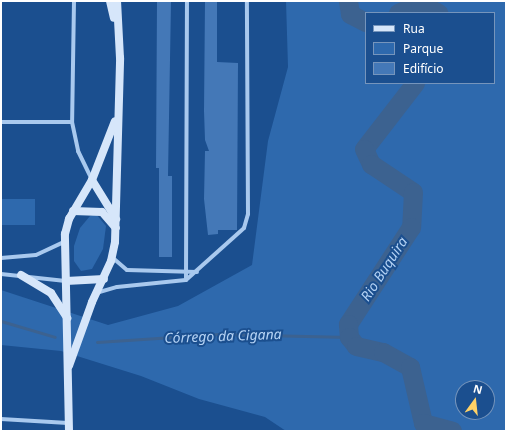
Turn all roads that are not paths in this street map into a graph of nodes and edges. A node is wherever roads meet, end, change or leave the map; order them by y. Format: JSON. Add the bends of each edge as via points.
{"nodes":[{"id":1,"x":74,"y":1,"type":"edge"},
{"id":2,"x":110,"y":1,"type":"edge"},
{"id":3,"x":117,"y":1,"type":"edge"},
{"id":4,"x":187,"y":1,"type":"edge"},
{"id":5,"x":247,"y":1,"type":"edge"},
{"id":6,"x":118,"y":37,"type":"junction"},
{"id":7,"x":117,"y":117,"type":"junction"},
{"id":8,"x":1,"y":122,"type":"edge"},
{"id":9,"x":72,"y":122,"type":"junction"},
{"id":10,"x":92,"y":180,"type":"junction"},
{"id":11,"x":73,"y":211,"type":"junction"},
{"id":12,"x":117,"y":220,"type":"junction"},
{"id":13,"x":116,"y":229,"type":"junction"},
{"id":14,"x":64,"y":242,"type":"junction"},
{"id":15,"x":112,"y":257,"type":"junction"},
{"id":16,"x":1,"y":258,"type":"edge"},
{"id":17,"x":187,"y":271,"type":"junction"},
{"id":18,"x":197,"y":272,"type":"junction"},
{"id":19,"x":1,"y":274,"type":"edge"},
{"id":20,"x":21,"y":275,"type":"junction"},
{"id":21,"x":104,"y":279,"type":"junction"},
{"id":22,"x":186,"y":280,"type":"junction"},
{"id":23,"x":66,"y":281,"type":"junction"},
{"id":24,"x":96,"y":294,"type":"junction"},
{"id":25,"x":68,"y":321,"type":"junction"},
{"id":26,"x":69,"y":366,"type":"junction"},
{"id":27,"x":1,"y":419,"type":"edge"},
{"id":28,"x":69,"y":427,"type":"edge"}],
"edges":[{"from":1,"to":9,"type":"street"},
{"from":2,"to":6,"type":"main road"},
{"from":3,"to":6,"type":"main road"},
{"from":4,"to":17,"type":"street"},
{"from":5,"to":18,"type":"street","via":[[247,222],[236,239]]},
{"from":6,"to":7,"type":"main road"},
{"from":7,"to":10,"type":"main road"},
{"from":7,"to":12,"type":"main road"},
{"from":8,"to":9,"type":"street"},
{"from":9,"to":10,"type":"street","via":[[78,151]]},
{"from":10,"to":11,"type":"main road"},
{"from":10,"to":12,"type":"main road"},
{"from":11,"to":13,"type":"main road","via":[[102,212]]},
{"from":11,"to":14,"type":"main road","via":[[66,227]]},
{"from":12,"to":13,"type":"main road"},
{"from":13,"to":15,"type":"main road"},
{"from":14,"to":16,"type":"street","via":[[36,255]]},
{"from":14,"to":23,"type":"main road"},
{"from":15,"to":17,"type":"street","via":[[127,270]]},
{"from":15,"to":21,"type":"main road"},
{"from":17,"to":18,"type":"street"},
{"from":17,"to":22,"type":"street"},
{"from":18,"to":22,"type":"street"},
{"from":19,"to":20,"type":"street"},
{"from":20,"to":23,"type":"street"},
{"from":20,"to":25,"type":"main road","via":[[51,293]]},
{"from":21,"to":23,"type":"main road"},
{"from":21,"to":24,"type":"main road"},
{"from":22,"to":24,"type":"street","via":[[117,287]]},
{"from":23,"to":25,"type":"main road"},
{"from":24,"to":26,"type":"main road"},
{"from":25,"to":26,"type":"main road"},
{"from":26,"to":28,"type":"main road"},
{"from":27,"to":28,"type":"street"}]}
